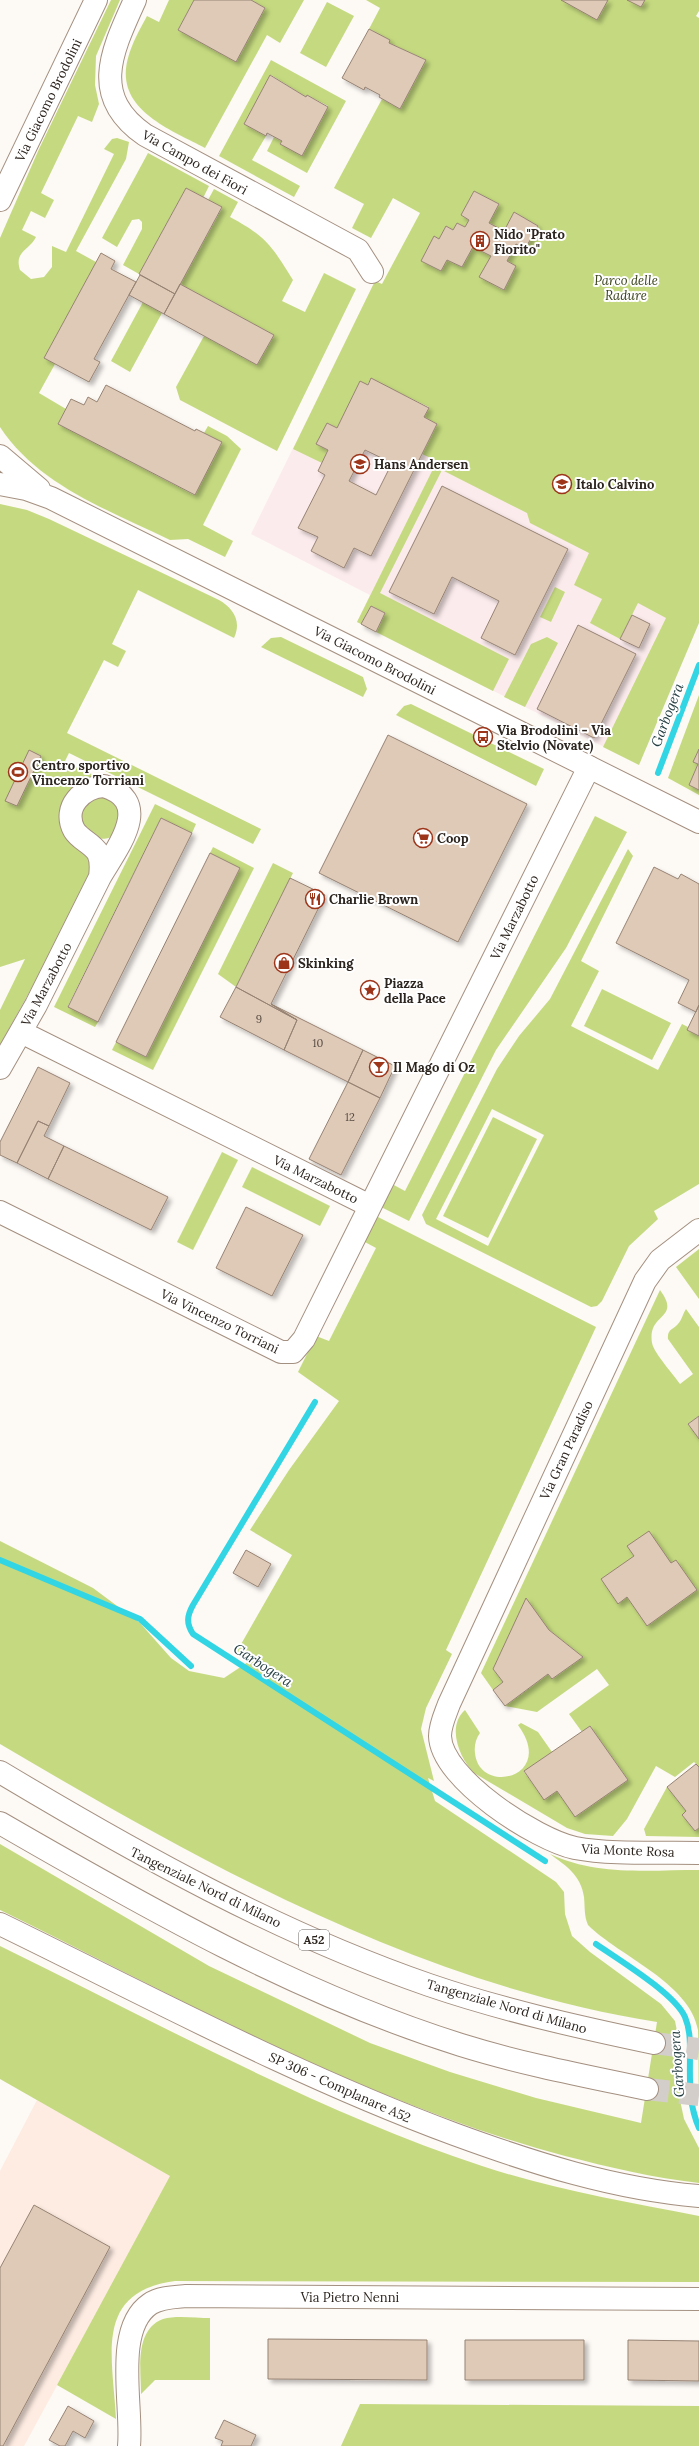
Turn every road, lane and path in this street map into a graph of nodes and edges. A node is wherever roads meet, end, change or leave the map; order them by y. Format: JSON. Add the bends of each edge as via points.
{"nodes":[{"id":1,"x":96,"y":0,"type":"edge"},
{"id":2,"x":135,"y":0,"type":"edge"},
{"id":3,"x":0,"y":200,"type":"edge"},
{"id":4,"x":372,"y":272,"type":"dead end"},
{"id":5,"x":0,"y":456,"type":"edge"},
{"id":6,"x":0,"y":484,"type":"edge"},
{"id":7,"x":51,"y":498,"type":"junction"},
{"id":8,"x":589,"y":767,"type":"junction"},
{"id":9,"x":699,"y":822,"type":"edge"},
{"id":10,"x":100,"y":877,"type":"dead end"},
{"id":11,"x":21,"y":1032,"type":"junction"},
{"id":12,"x":0,"y":1068,"type":"edge"},
{"id":13,"x":370,"y":1206,"type":"junction"},
{"id":14,"x":0,"y":1212,"type":"edge"},
{"id":15,"x":699,"y":1230,"type":"edge"},
{"id":16,"x":457,"y":1687,"type":"joint"},
{"id":17,"x":0,"y":1772,"type":"edge"},
{"id":18,"x":0,"y":1822,"type":"edge"},
{"id":19,"x":699,"y":1853,"type":"edge"},
{"id":20,"x":0,"y":1924,"type":"edge"},
{"id":21,"x":654,"y":2043,"type":"tunnel mouth"},
{"id":22,"x":647,"y":2089,"type":"tunnel mouth"},
{"id":23,"x":699,"y":2196,"type":"edge"},
{"id":24,"x":699,"y":2299,"type":"edge"},
{"id":25,"x":129,"y":2446,"type":"edge"}],
"edges":[{"from":1,"to":3,"type":"main road","name":"Via Giacomo Brodolini"},
{"from":2,"to":4,"type":"main road","name":"Via Campo dei Fiori","via":[[114,47],[109,67],[113,100],[121,114],[145,136],[358,250]]},
{"from":5,"to":7,"type":"main road","name":"Via Giacomo Brodolini"},
{"from":6,"to":7,"type":"main road","name":"Via Giacomo Brodolini","via":[[26,489]]},
{"from":7,"to":8,"type":"main road","name":"Via Giacomo Brodolini"},
{"from":8,"to":9,"type":"main road","name":"Via Giacomo Brodolini"},
{"from":8,"to":13,"type":"main road","name":"Via Marzabotto"},
{"from":10,"to":11,"type":"main road","name":"Via Marzabotto"},
{"from":11,"to":12,"type":"main road"},
{"from":11,"to":13,"type":"main road","name":"Via Marzabotto"},
{"from":13,"to":14,"type":"main road","name":"Via Vincenzo Torriani","via":[[304,1339],[298,1348],[288,1354]]},
{"from":15,"to":16,"type":"main road","name":"Via Gran Paradiso","via":[[660,1260],[645,1281]]},
{"from":16,"to":19,"type":"main road","name":"Via Monte Rosa","via":[[442,1724],[440,1737],[443,1751],[452,1768],[479,1795],[544,1835],[573,1848]]},
{"from":17,"to":21,"type":"main road","name":"Tangenziale Nord di Milano","number":"A52","via":[[119,1843],[320,1943],[429,1985],[509,2009]]},
{"from":18,"to":22,"type":"main road","via":[[95,1878],[196,1931],[297,1982],[380,2017],[461,2045],[545,2067]]},
{"from":20,"to":23,"type":"main road","name":"SP 306 - Complanare A52","via":[[254,2049],[408,2117],[548,2167],[616,2183]]},
{"from":24,"to":25,"type":"main road","name":"Via Pietro Nenni","via":[[193,2296],[164,2298],[150,2304],[134,2323],[130,2335]]}]}
